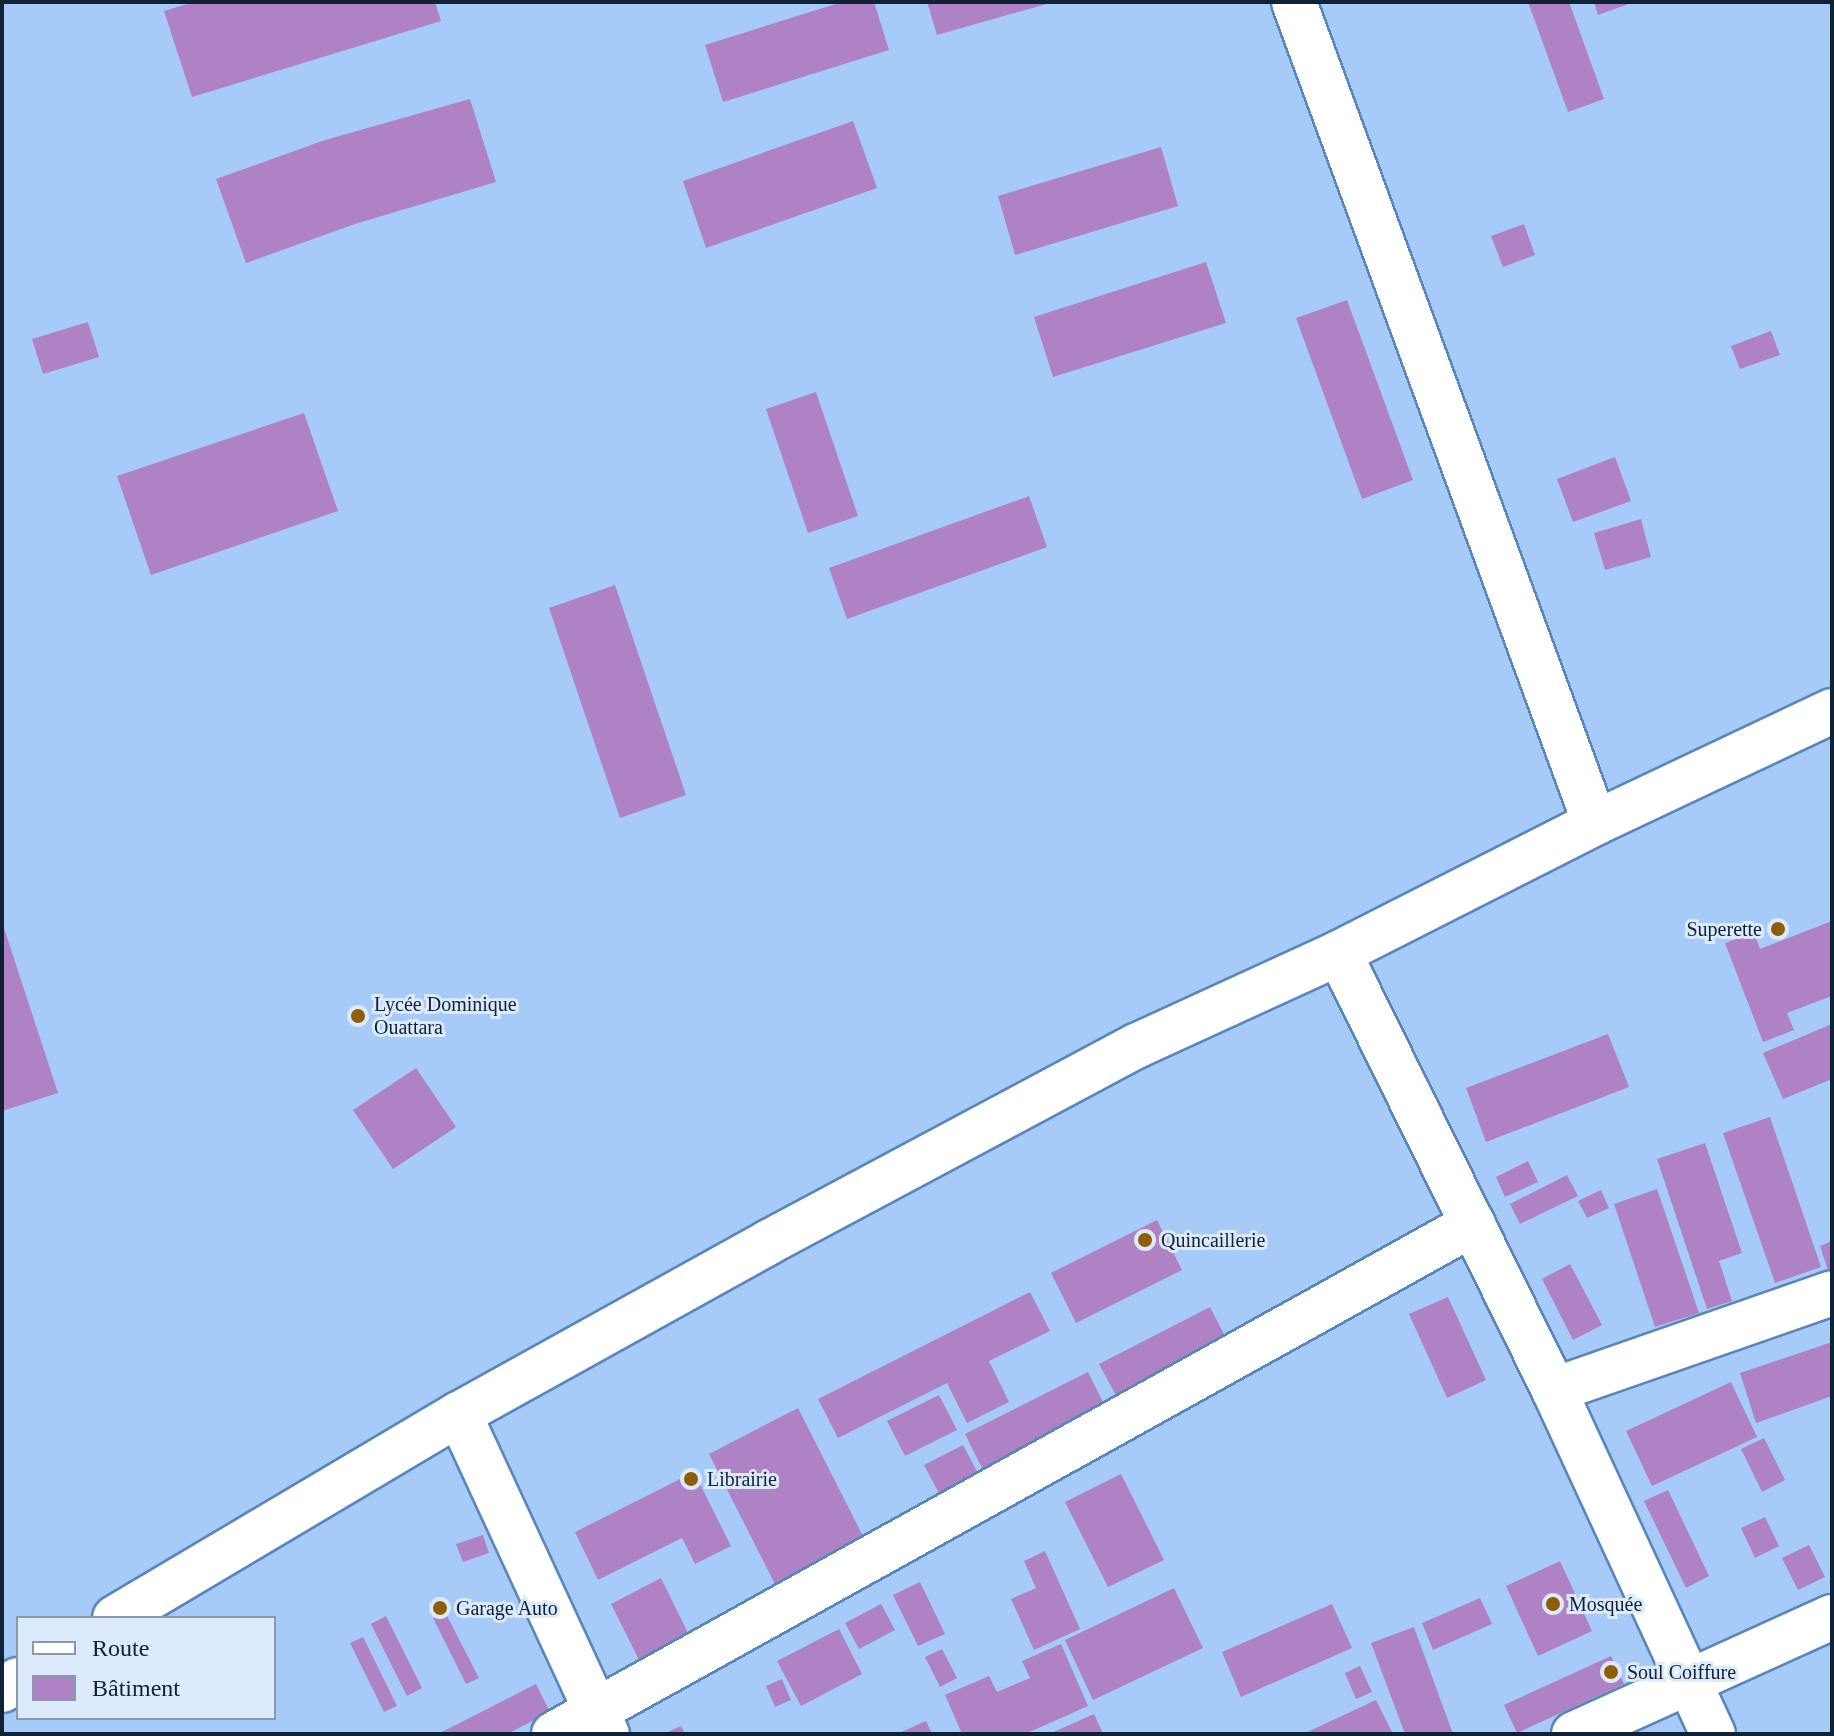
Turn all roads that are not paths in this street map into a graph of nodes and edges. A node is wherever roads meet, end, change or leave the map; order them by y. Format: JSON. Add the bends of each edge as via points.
{"nodes":[{"id":1,"x":1294,"y":2,"type":"edge"},
{"id":2,"x":1832,"y":711,"type":"edge"},
{"id":3,"x":1595,"y":823,"type":"junction"},
{"id":4,"x":1339,"y":953,"type":"junction"},
{"id":5,"x":1473,"y":1224,"type":"junction"},
{"id":6,"x":1832,"y":1293,"type":"edge"},
{"id":7,"x":1554,"y":1390,"type":"junction"},
{"id":8,"x":459,"y":1414,"type":"junction"},
{"id":9,"x":118,"y":1616,"type":"edge"},
{"id":10,"x":1832,"y":1617,"type":"edge"},
{"id":11,"x":1689,"y":1682,"type":"junction"},
{"id":12,"x":602,"y":1722,"type":"edge"},
{"id":13,"x":554,"y":1734,"type":"edge"},
{"id":14,"x":1574,"y":1734,"type":"edge"},
{"id":15,"x":1713,"y":1734,"type":"edge"}],
"edges":[{"from":1,"to":3,"type":"street"},
{"from":2,"to":3,"type":"street"},
{"from":3,"to":4,"type":"street"},
{"from":4,"to":5,"type":"street"},
{"from":4,"to":8,"type":"street","via":[[1136,1046]]},
{"from":5,"to":7,"type":"street"},
{"from":5,"to":12,"type":"street"},
{"from":6,"to":7,"type":"street"},
{"from":7,"to":11,"type":"street"},
{"from":8,"to":9,"type":"street"},
{"from":8,"to":12,"type":"street"},
{"from":10,"to":11,"type":"street"},
{"from":11,"to":14,"type":"street"},
{"from":11,"to":15,"type":"street"},
{"from":12,"to":13,"type":"street"}]}
